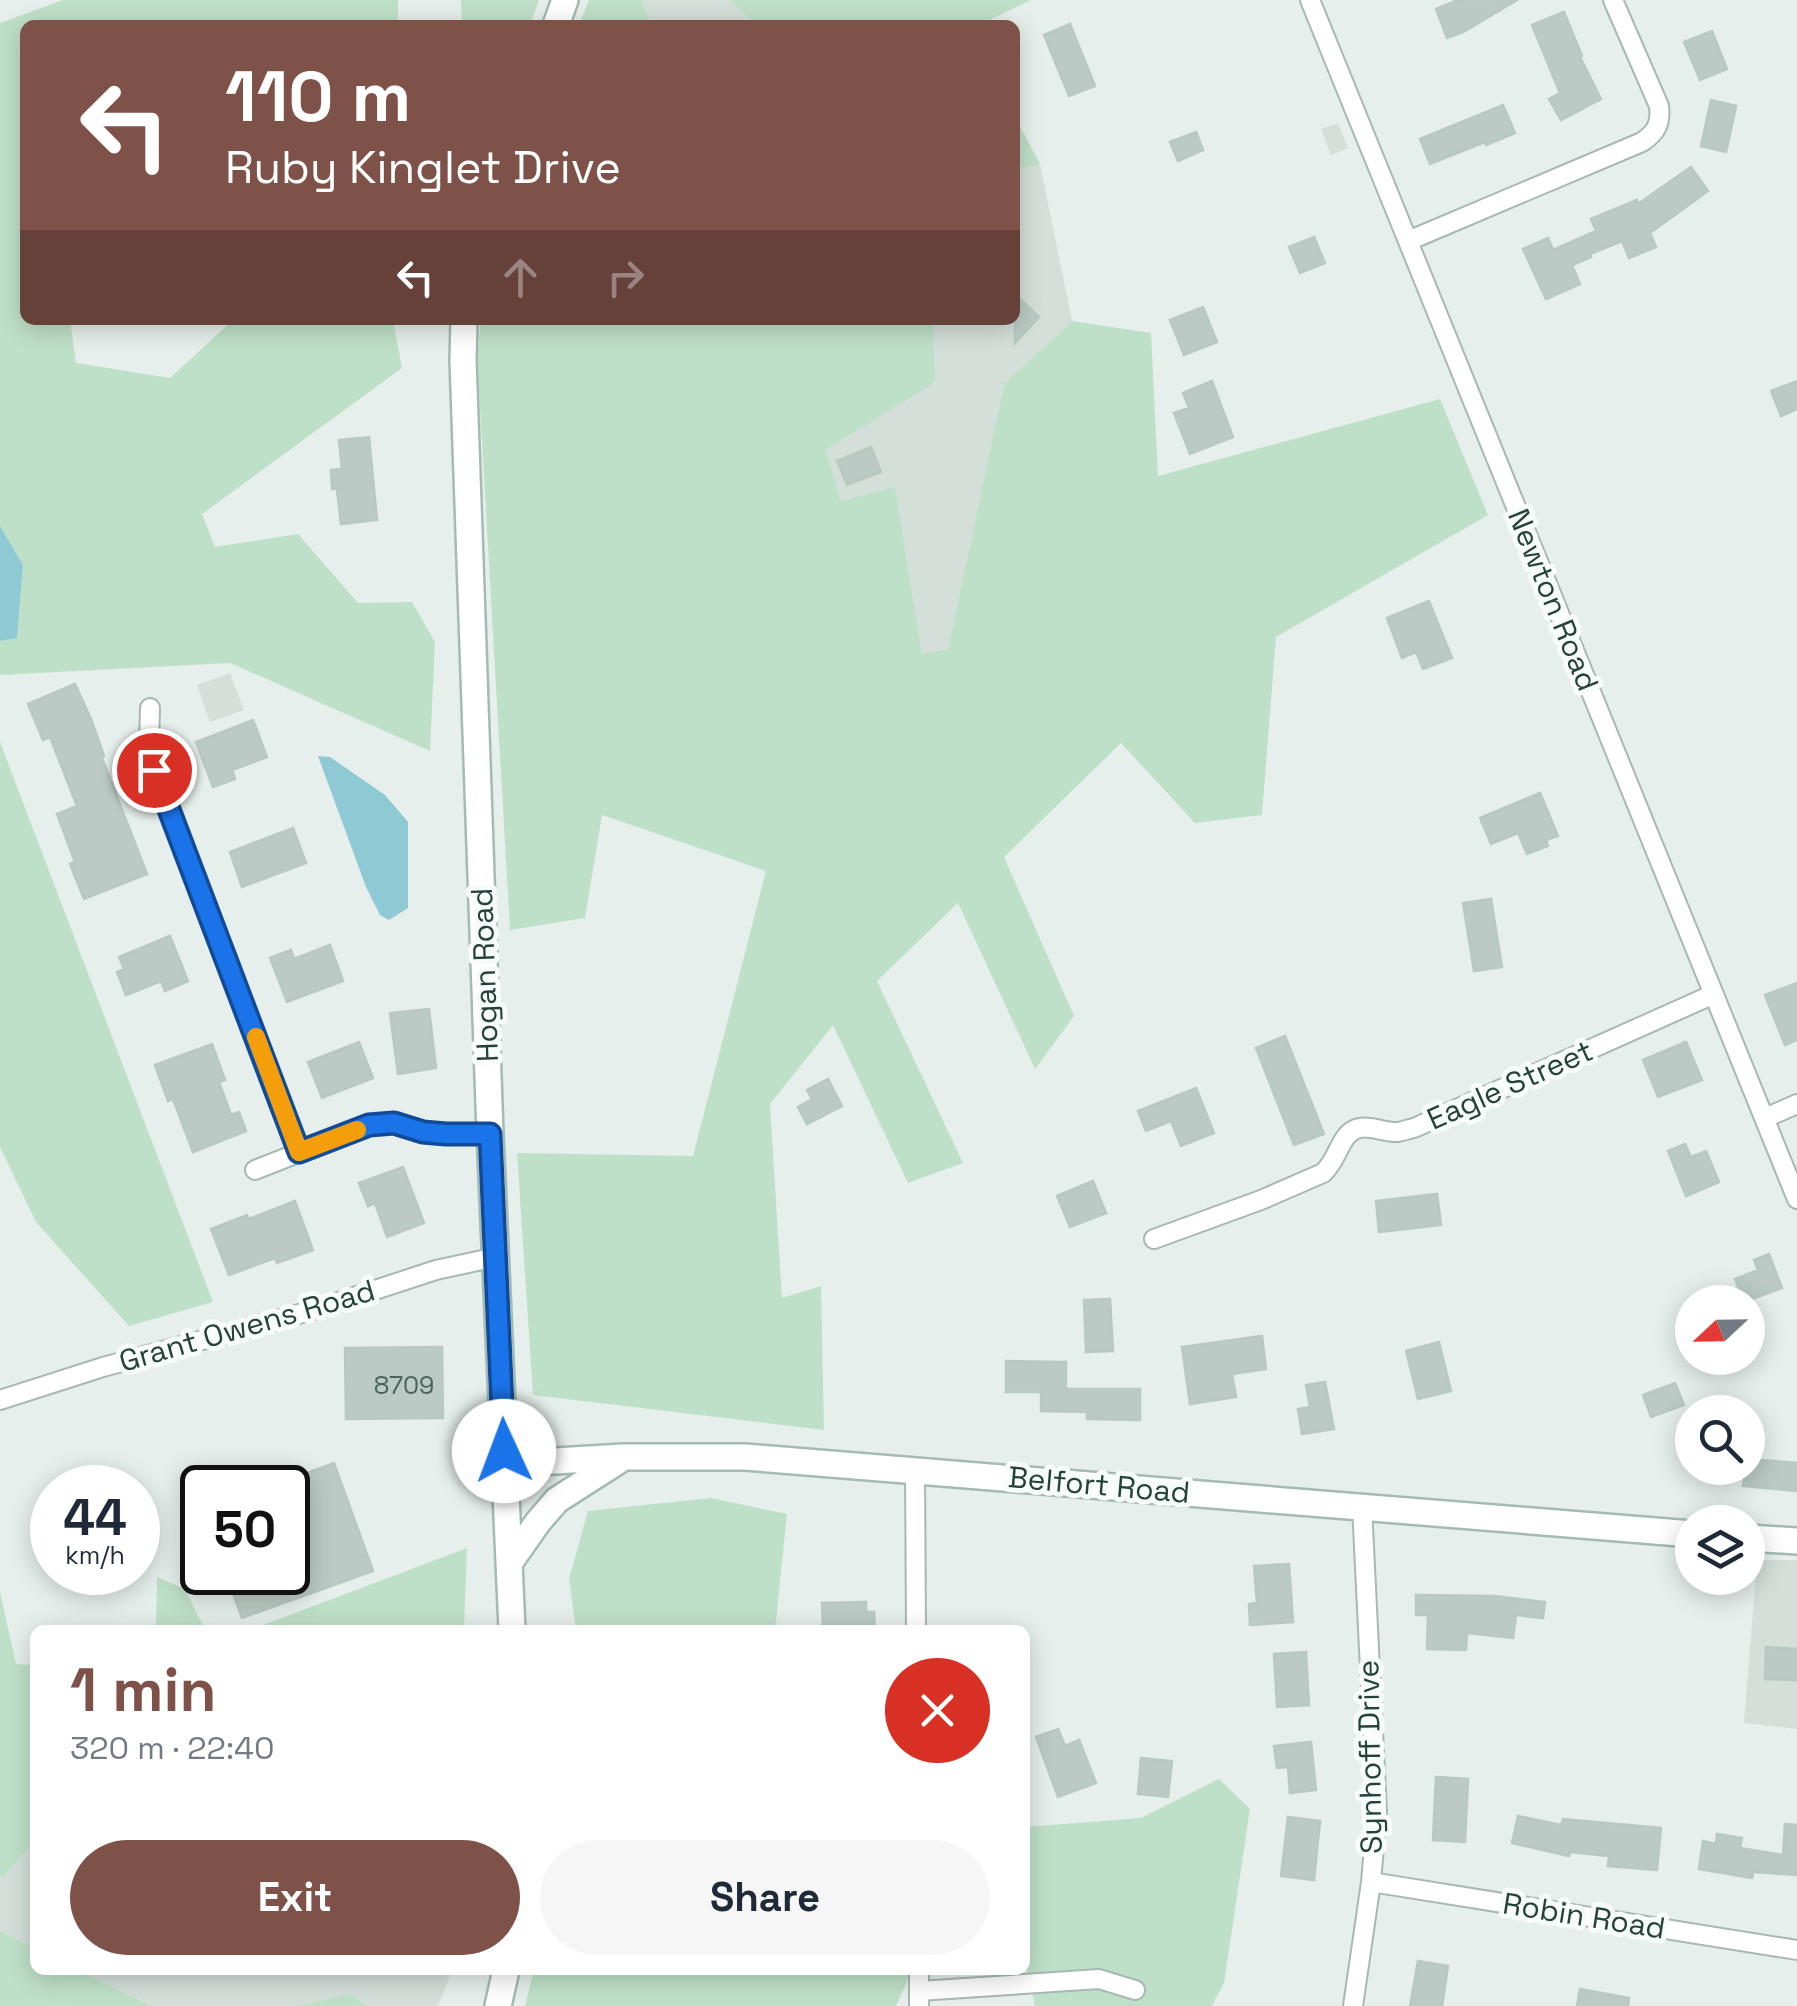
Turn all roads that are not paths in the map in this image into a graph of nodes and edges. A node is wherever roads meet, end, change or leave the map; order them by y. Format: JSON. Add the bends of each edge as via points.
{"nodes":[{"id":1,"x":1332,"y":0,"type":"edge"},
{"id":2,"x":1613,"y":0,"type":"edge"},
{"id":3,"x":1312,"y":4,"type":"edge"},
{"id":4,"x":1408,"y":241,"type":"junction"},
{"id":5,"x":464,"y":325,"type":"edge"},
{"id":6,"x":150,"y":708,"type":"dead end"},
{"id":7,"x":1714,"y":994,"type":"junction"},
{"id":8,"x":1797,"y":1104,"type":"edge"},
{"id":9,"x":1765,"y":1118,"type":"junction"},
{"id":10,"x":490,"y":1134,"type":"junction"},
{"id":11,"x":299,"y":1152,"type":"junction"},
{"id":12,"x":255,"y":1170,"type":"dead end"},
{"id":13,"x":1797,"y":1199,"type":"edge"},
{"id":14,"x":1154,"y":1239,"type":"dead end"},
{"id":15,"x":496,"y":1257,"type":"junction"},
{"id":16,"x":0,"y":1400,"type":"edge"},
{"id":17,"x":623,"y":1457,"type":"junction"},
{"id":18,"x":505,"y":1464,"type":"junction"},
{"id":19,"x":915,"y":1471,"type":"junction"},
{"id":20,"x":1362,"y":1506,"type":"junction"},
{"id":21,"x":1675,"y":1533,"type":"edge"},
{"id":22,"x":1765,"y":1539,"type":"edge"},
{"id":23,"x":1797,"y":1540,"type":"edge"},
{"id":24,"x":510,"y":1562,"type":"junction"},
{"id":25,"x":512,"y":1625,"type":"edge"},
{"id":26,"x":916,"y":1625,"type":"edge"},
{"id":27,"x":1371,"y":1882,"type":"junction"},
{"id":28,"x":1797,"y":1950,"type":"edge"},
{"id":29,"x":505,"y":1975,"type":"edge"},
{"id":30,"x":1135,"y":1990,"type":"dead end"},
{"id":31,"x":919,"y":1999,"type":"edge"},
{"id":32,"x":498,"y":2006,"type":"edge"},
{"id":33,"x":1354,"y":2006,"type":"edge"}],
"edges":[{"from":1,"to":3,"type":"street"},
{"from":2,"to":4,"type":"street","via":[[1659,106],[1658,127],[1642,142]]},
{"from":3,"to":4,"type":"street","name":"Newton Road"},
{"from":4,"to":7,"type":"street","name":"Newton Road"},
{"from":5,"to":10,"type":"street","name":"Hogan Road"},
{"from":6,"to":11,"type":"street","via":[[154,770]]},
{"from":7,"to":9,"type":"street","name":"Newton Road"},
{"from":7,"to":14,"type":"street","name":"Eagle Street","via":[[1414,1128],[1356,1129],[1323,1173]]},
{"from":8,"to":9,"type":"street"},
{"from":9,"to":13,"type":"street","name":"Newton Road"},
{"from":10,"to":11,"type":"street","via":[[369,1125]]},
{"from":10,"to":15,"type":"street","name":"Hogan Road"},
{"from":11,"to":12,"type":"street"},
{"from":15,"to":16,"type":"street","name":"Grant Owens Road"},
{"from":15,"to":18,"type":"street","name":"Hogan Road"},
{"from":17,"to":18,"type":"street","name":"Belfort Road"},
{"from":17,"to":19,"type":"street","name":"Belfort Road","via":[[745,1457]]},
{"from":17,"to":24,"type":"street","via":[[557,1500]]},
{"from":18,"to":24,"type":"street","name":"Hogan Road"},
{"from":19,"to":20,"type":"street","name":"Belfort Road"},
{"from":19,"to":26,"type":"street"},
{"from":20,"to":21,"type":"street","name":"Belfort Road"},
{"from":20,"to":27,"type":"street","name":"Synhoff Drive","via":[[1378,1812]]},
{"from":22,"to":23,"type":"street"},
{"from":24,"to":25,"type":"street","name":"Hogan Road"},
{"from":27,"to":28,"type":"street","name":"Robin Road"},
{"from":27,"to":33,"type":"street","name":"Synhoff Drive"},
{"from":29,"to":32,"type":"street"},
{"from":30,"to":31,"type":"street","via":[[1100,1979]]}]}
